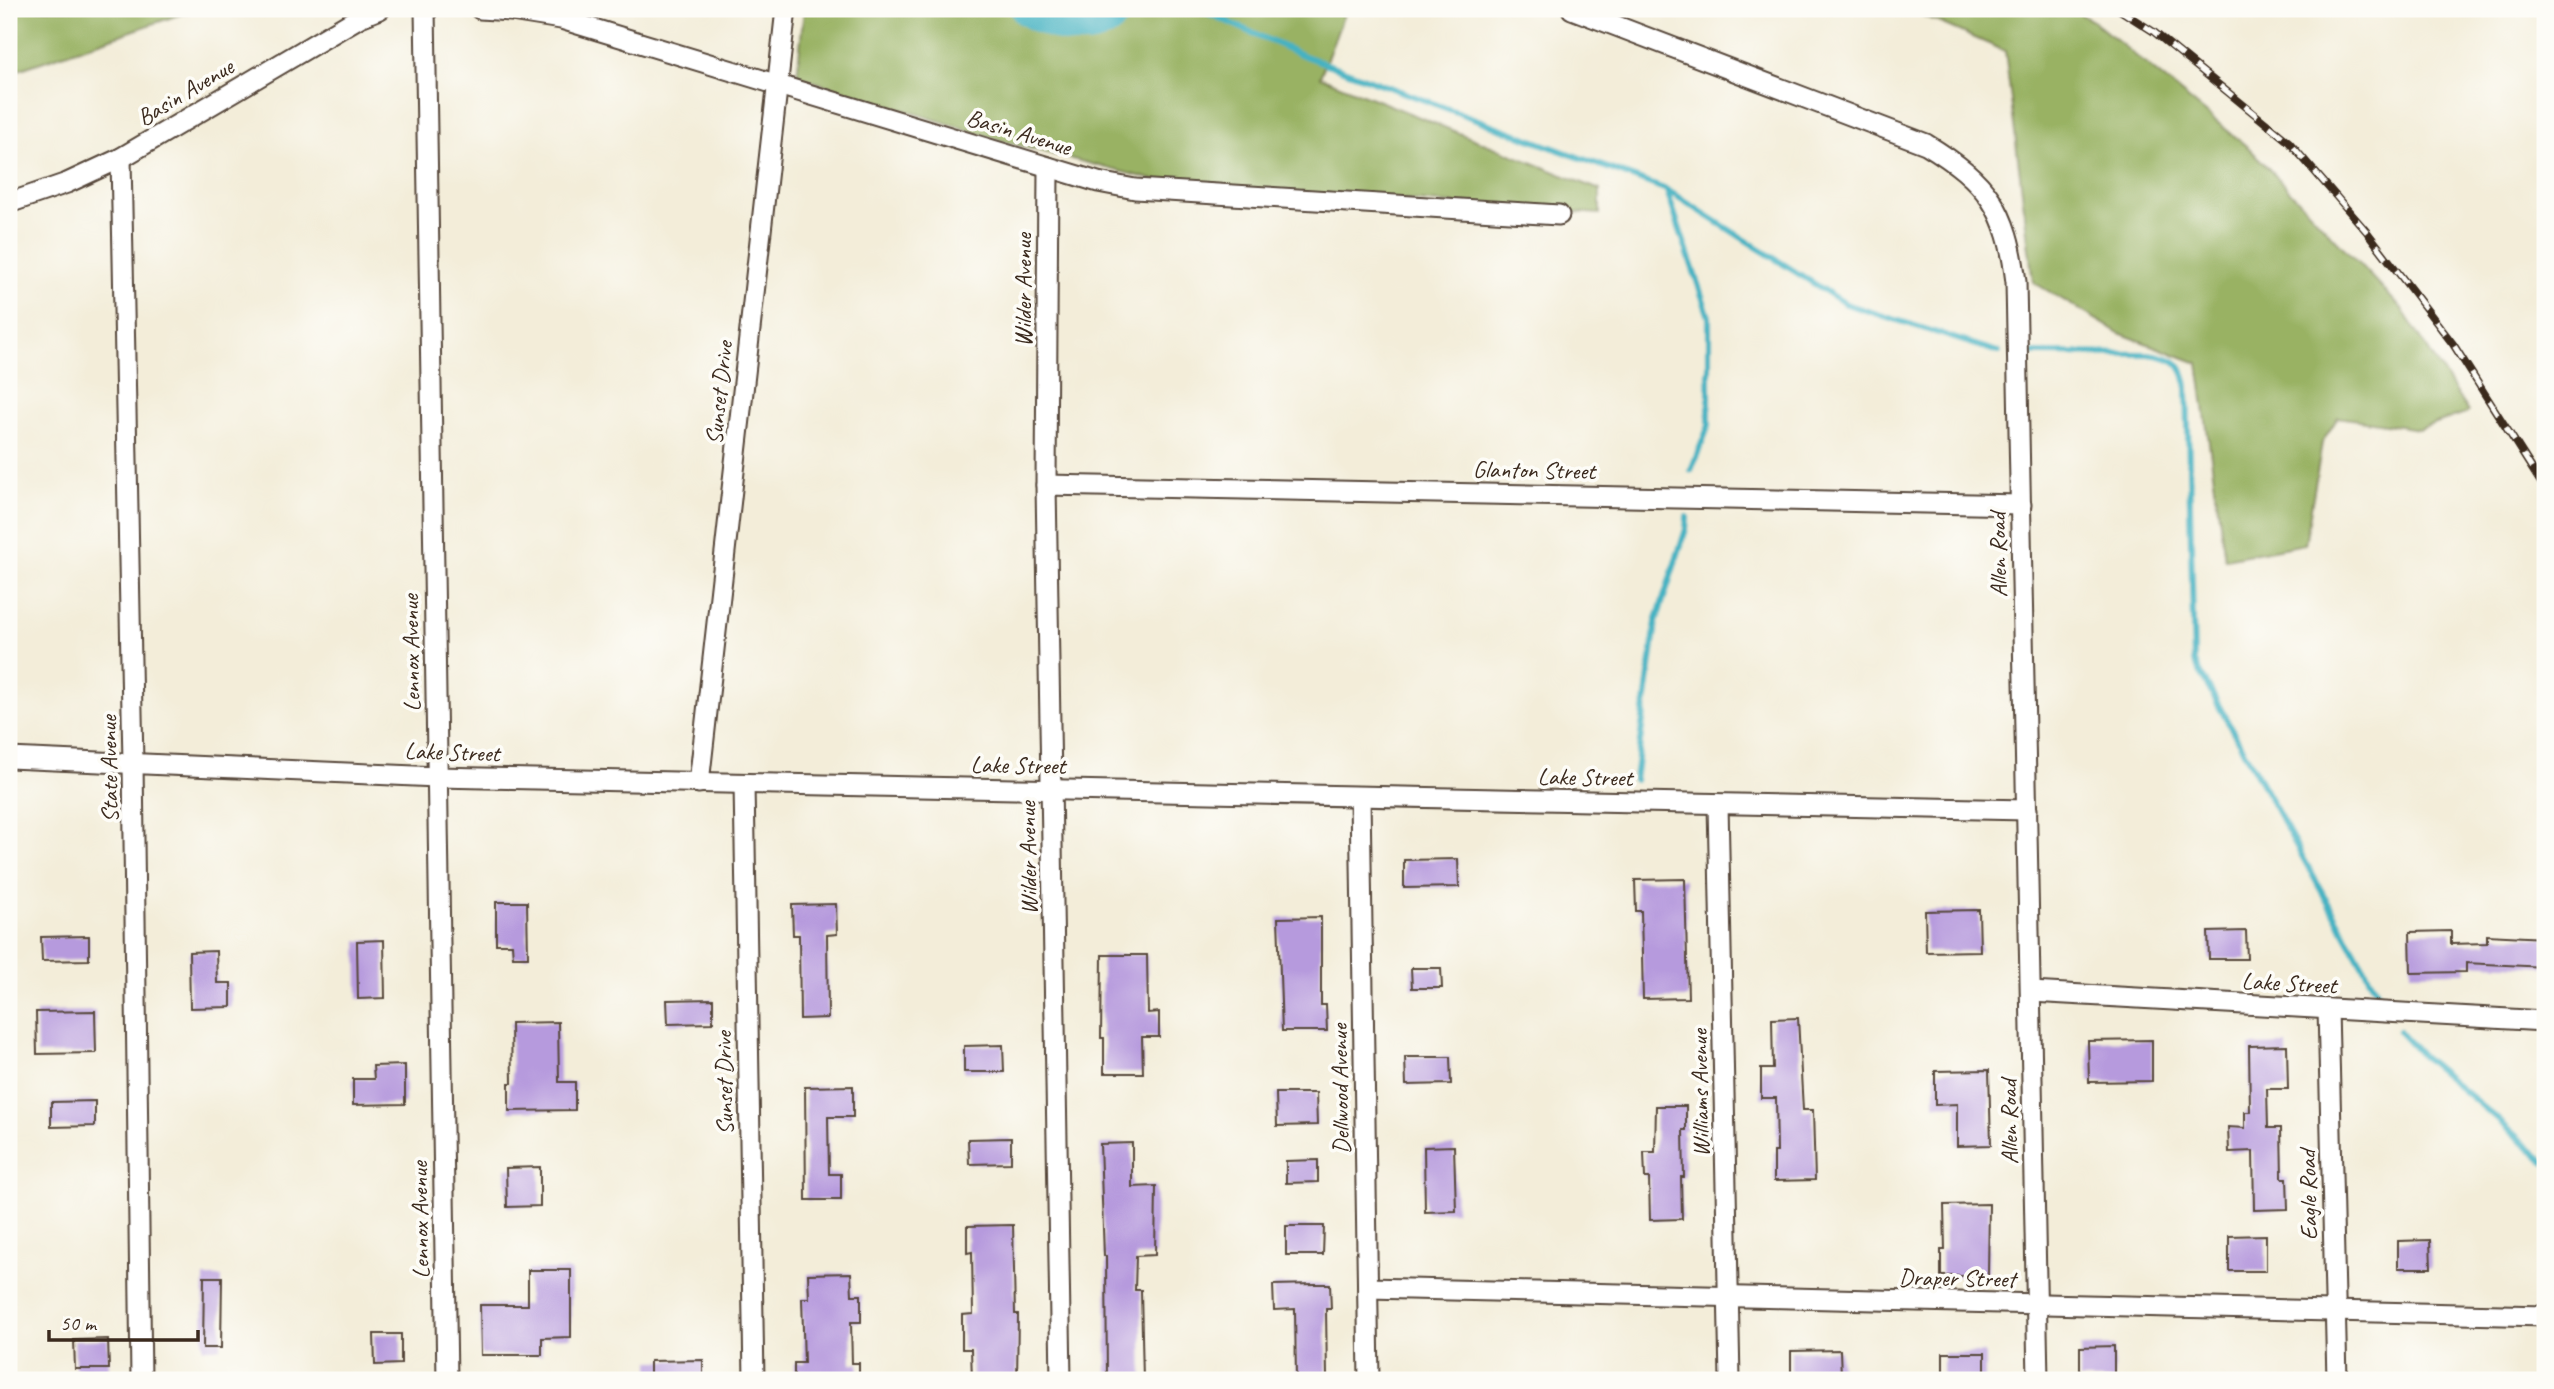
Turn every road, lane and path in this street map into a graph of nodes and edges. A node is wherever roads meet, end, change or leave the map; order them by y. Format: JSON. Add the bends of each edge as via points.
{"nodes":[{"id":1,"x":380,"y":9,"type":"edge"},
{"id":2,"x":425,"y":9,"type":"edge"},
{"id":3,"x":480,"y":9,"type":"edge"},
{"id":4,"x":786,"y":9,"type":"edge"},
{"id":5,"x":1572,"y":9,"type":"edge"},
{"id":6,"x":778,"y":84,"type":"junction"},
{"id":7,"x":121,"y":158,"type":"junction"},
{"id":8,"x":1048,"y":167,"type":"junction"},
{"id":9,"x":9,"y":204,"type":"edge"},
{"id":10,"x":1559,"y":215,"type":"dead end"},
{"id":11,"x":1046,"y":485,"type":"junction"},
{"id":12,"x":2021,"y":505,"type":"junction"},
{"id":13,"x":9,"y":758,"type":"edge"},
{"id":14,"x":133,"y":763,"type":"junction"},
{"id":15,"x":437,"y":777,"type":"junction"},
{"id":16,"x":699,"y":783,"type":"junction"},
{"id":17,"x":744,"y":784,"type":"junction"},
{"id":18,"x":1051,"y":790,"type":"junction"},
{"id":19,"x":1360,"y":797,"type":"junction"},
{"id":20,"x":1718,"y":804,"type":"junction"},
{"id":21,"x":2027,"y":810,"type":"junction"},
{"id":22,"x":2031,"y":992,"type":"junction"},
{"id":23,"x":2328,"y":1009,"type":"junction"},
{"id":24,"x":2545,"y":1021,"type":"edge"},
{"id":25,"x":1368,"y":1288,"type":"junction"},
{"id":26,"x":1728,"y":1297,"type":"junction"},
{"id":27,"x":2037,"y":1304,"type":"junction"},
{"id":28,"x":2335,"y":1312,"type":"junction"},
{"id":29,"x":2545,"y":1316,"type":"edge"},
{"id":30,"x":141,"y":1380,"type":"edge"},
{"id":31,"x":447,"y":1380,"type":"edge"},
{"id":32,"x":754,"y":1380,"type":"edge"},
{"id":33,"x":1061,"y":1380,"type":"edge"},
{"id":34,"x":1369,"y":1380,"type":"edge"},
{"id":35,"x":1730,"y":1380,"type":"edge"},
{"id":36,"x":2038,"y":1380,"type":"edge"},
{"id":37,"x":2337,"y":1380,"type":"edge"}],
"edges":[{"from":1,"to":7,"type":"street","name":"Basin Avenue"},
{"from":2,"to":15,"type":"street","name":"Lennox Avenue"},
{"from":3,"to":6,"type":"street","name":"Basin Avenue","via":[[561,19]]},
{"from":4,"to":6,"type":"street","name":"Sunset Drive"},
{"from":5,"to":12,"type":"street","name":"Allen Road","via":[[1926,144],[1952,160],[1991,197],[2004,221],[2016,282]]},
{"from":6,"to":8,"type":"street","name":"Basin Avenue"},
{"from":6,"to":16,"type":"street","name":"Sunset Drive"},
{"from":7,"to":9,"type":"street","name":"Basin Avenue"},
{"from":7,"to":14,"type":"street","name":"State Avenue"},
{"from":8,"to":10,"type":"street","name":"Basin Avenue","via":[[1098,182],[1171,193]]},
{"from":8,"to":11,"type":"street","name":"Wilder Avenue"},
{"from":11,"to":12,"type":"street","name":"Glanton Street"},
{"from":11,"to":18,"type":"street","name":"Wilder Avenue"},
{"from":12,"to":21,"type":"street","name":"Allen Road"},
{"from":13,"to":14,"type":"street","name":"Lake Street"},
{"from":14,"to":15,"type":"street","name":"Lake Street"},
{"from":14,"to":30,"type":"street","name":"State Avenue"},
{"from":15,"to":16,"type":"street","name":"Lake Street"},
{"from":15,"to":31,"type":"street","name":"Lennox Avenue"},
{"from":16,"to":17,"type":"street","name":"Lake Street"},
{"from":17,"to":18,"type":"street","name":"Lake Street"},
{"from":17,"to":32,"type":"street","name":"Sunset Drive"},
{"from":18,"to":19,"type":"street","name":"Lake Street"},
{"from":18,"to":33,"type":"street","name":"Wilder Avenue"},
{"from":19,"to":20,"type":"street","name":"Lake Street"},
{"from":19,"to":25,"type":"street","name":"Dellwood Avenue"},
{"from":20,"to":21,"type":"street","name":"Lake Street"},
{"from":20,"to":26,"type":"street","name":"Williams Avenue"},
{"from":21,"to":22,"type":"street","name":"Allen Road"},
{"from":22,"to":23,"type":"street","name":"Lake Street"},
{"from":22,"to":27,"type":"street","name":"Allen Road"},
{"from":23,"to":24,"type":"street","name":"Lake Street"},
{"from":23,"to":28,"type":"street","name":"Eagle Road"},
{"from":25,"to":26,"type":"street","name":"Draper Street"},
{"from":25,"to":34,"type":"street","name":"Dellwood Avenue"},
{"from":26,"to":27,"type":"street","name":"Draper Street"},
{"from":26,"to":35,"type":"street","name":"Williams Avenue"},
{"from":27,"to":28,"type":"street","name":"Draper Street"},
{"from":27,"to":36,"type":"street","name":"Allen Road"},
{"from":28,"to":29,"type":"street","name":"Draper Street"},
{"from":28,"to":37,"type":"street","name":"Eagle Road"}]}
